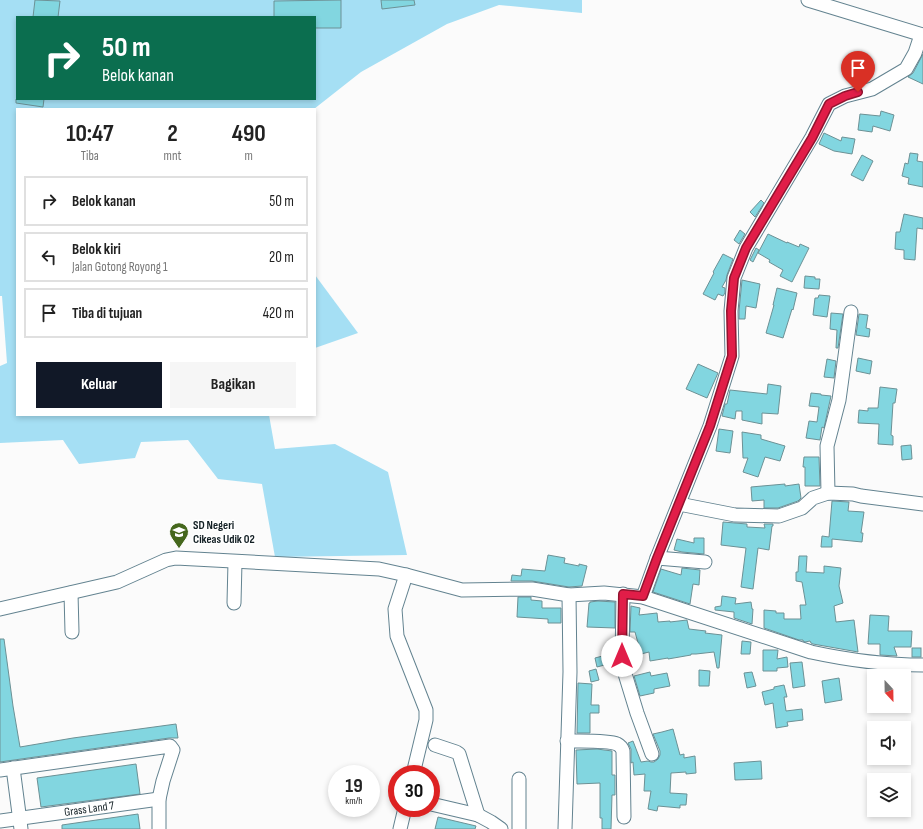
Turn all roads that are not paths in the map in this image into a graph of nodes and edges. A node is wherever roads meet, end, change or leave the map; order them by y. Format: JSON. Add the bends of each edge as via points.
{"nodes":[{"id":1,"x":808,"y":0,"type":"edge"},
{"id":2,"x":922,"y":35,"type":"edge"},
{"id":3,"x":851,"y":312,"type":"dead end"},
{"id":4,"x":828,"y":493,"type":"junction"},
{"id":5,"x":679,"y":504,"type":"junction"},
{"id":6,"x":923,"y":504,"type":"edge"},
{"id":7,"x":657,"y":558,"type":"junction"},
{"id":8,"x":235,"y":562,"type":"junction"},
{"id":9,"x":705,"y":562,"type":"dead end"},
{"id":10,"x":406,"y":575,"type":"junction"},
{"id":11,"x":72,"y":593,"type":"junction"},
{"id":12,"x":623,"y":594,"type":"junction"},
{"id":13,"x":569,"y":595,"type":"junction"},
{"id":14,"x":643,"y":596,"type":"junction"},
{"id":15,"x":234,"y":603,"type":"dead end"},
{"id":16,"x":0,"y":609,"type":"edge"},
{"id":17,"x":72,"y":632,"type":"dead end"},
{"id":18,"x":923,"y":666,"type":"edge"},
{"id":19,"x":568,"y":741,"type":"junction"},
{"id":20,"x":435,"y":746,"type":"dead end"},
{"id":21,"x":652,"y":754,"type":"dead end"},
{"id":22,"x":415,"y":765,"type":"edge"},
{"id":23,"x":6,"y":769,"type":"edge"},
{"id":24,"x":520,"y":778,"type":"dead end"},
{"id":25,"x":159,"y":799,"type":"junction"},
{"id":26,"x":440,"y":806,"type":"edge"},
{"id":27,"x":478,"y":815,"type":"junction"},
{"id":28,"x":403,"y":817,"type":"edge"},
{"id":29,"x":624,"y":817,"type":"dead end"},
{"id":30,"x":0,"y":821,"type":"edge"},
{"id":31,"x":20,"y":824,"type":"edge"},
{"id":32,"x":159,"y":829,"type":"edge"},
{"id":33,"x":400,"y":829,"type":"edge"},
{"id":34,"x":501,"y":829,"type":"edge"},
{"id":35,"x":519,"y":829,"type":"edge"},
{"id":36,"x":566,"y":829,"type":"edge"}],
"edges":[{"from":1,"to":2,"type":"street"},
{"from":2,"to":5,"type":"street","via":[[906,69],[872,89],[845,96],[829,104],[812,138],[746,248],[734,278],[731,311],[732,356],[710,426]]},
{"from":3,"to":4,"type":"street","via":[[839,400],[827,446]]},
{"from":4,"to":5,"type":"street","via":[[813,498],[802,508],[779,516],[734,515]]},
{"from":4,"to":6,"type":"street"},
{"from":5,"to":7,"type":"street"},
{"from":7,"to":9,"type":"street"},
{"from":7,"to":14,"type":"street"},
{"from":8,"to":10,"type":"street","via":[[379,569]]},
{"from":8,"to":11,"type":"street","via":[[176,558],[118,582]]},
{"from":8,"to":15,"type":"street"},
{"from":10,"to":13,"type":"street","via":[[462,590],[532,589]]},
{"from":10,"to":22,"type":"street","via":[[395,609],[397,636],[426,710]]},
{"from":11,"to":16,"type":"street"},
{"from":11,"to":17,"type":"street"},
{"from":12,"to":13,"type":"street"},
{"from":12,"to":14,"type":"street"},
{"from":12,"to":21,"type":"street","via":[[622,664]]},
{"from":13,"to":19,"type":"street"},
{"from":14,"to":18,"type":"street","via":[[811,652],[845,659]]},
{"from":19,"to":29,"type":"street","via":[[608,742],[621,747],[624,752]]},
{"from":19,"to":36,"type":"street"},
{"from":20,"to":27,"type":"street","via":[[460,754]]},
{"from":23,"to":25,"type":"street","via":[[170,746],[173,750]]},
{"from":23,"to":31,"type":"street"},
{"from":24,"to":35,"type":"street"},
{"from":25,"to":31,"type":"street","name":"Grass Land 7"},
{"from":25,"to":32,"type":"street"},
{"from":26,"to":27,"type":"street"},
{"from":27,"to":34,"type":"street"},
{"from":28,"to":33,"type":"street"},
{"from":30,"to":31,"type":"street","name":"Grass Land 7"}]}
